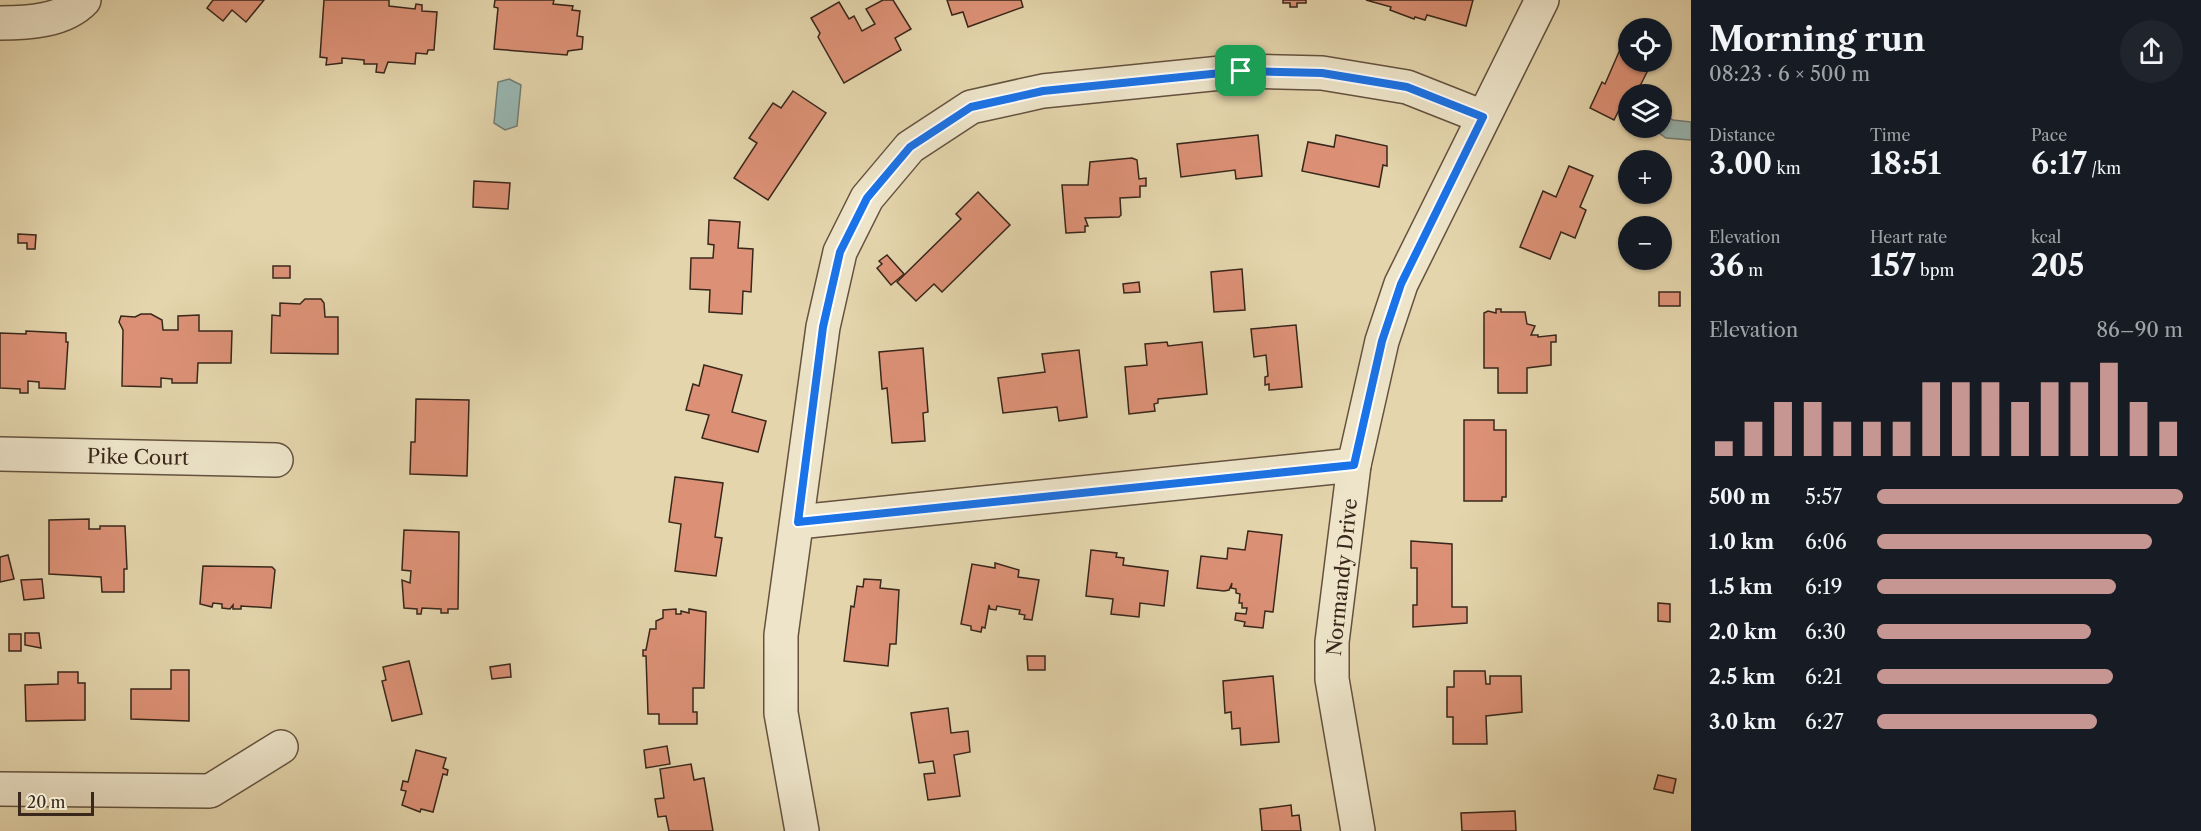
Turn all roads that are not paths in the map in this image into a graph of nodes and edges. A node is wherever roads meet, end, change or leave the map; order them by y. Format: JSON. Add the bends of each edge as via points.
{"nodes":[{"id":1,"x":84,"y":0,"type":"edge"},
{"id":2,"x":1542,"y":0,"type":"edge"},
{"id":3,"x":0,"y":23,"type":"edge"},
{"id":4,"x":1483,"y":117,"type":"junction"},
{"id":5,"x":0,"y":454,"type":"edge"},
{"id":6,"x":276,"y":460,"type":"dead end"},
{"id":7,"x":1354,"y":465,"type":"junction"},
{"id":8,"x":798,"y":522,"type":"junction"},
{"id":9,"x":281,"y":747,"type":"dead end"},
{"id":10,"x":0,"y":789,"type":"edge"},
{"id":11,"x":802,"y":831,"type":"edge"},
{"id":12,"x":1358,"y":831,"type":"edge"}],
"edges":[{"from":1,"to":3,"type":"street","via":[[54,18]]},
{"from":2,"to":4,"type":"street","name":"Normandy Drive"},
{"from":4,"to":7,"type":"street","name":"Normandy Drive","via":[[1401,284],[1382,341]]},
{"from":4,"to":8,"type":"street","via":[[1407,87],[1322,73],[1252,71],[1043,91],[971,107],[910,147],[867,198],[840,252],[823,327]]},
{"from":5,"to":6,"type":"street","name":"Pike Court"},
{"from":7,"to":8,"type":"street"},
{"from":7,"to":12,"type":"street","name":"Normandy Drive","via":[[1332,642],[1332,679]]},
{"from":8,"to":11,"type":"street","via":[[781,634],[781,713]]},
{"from":9,"to":10,"type":"street","via":[[210,791]]}]}
